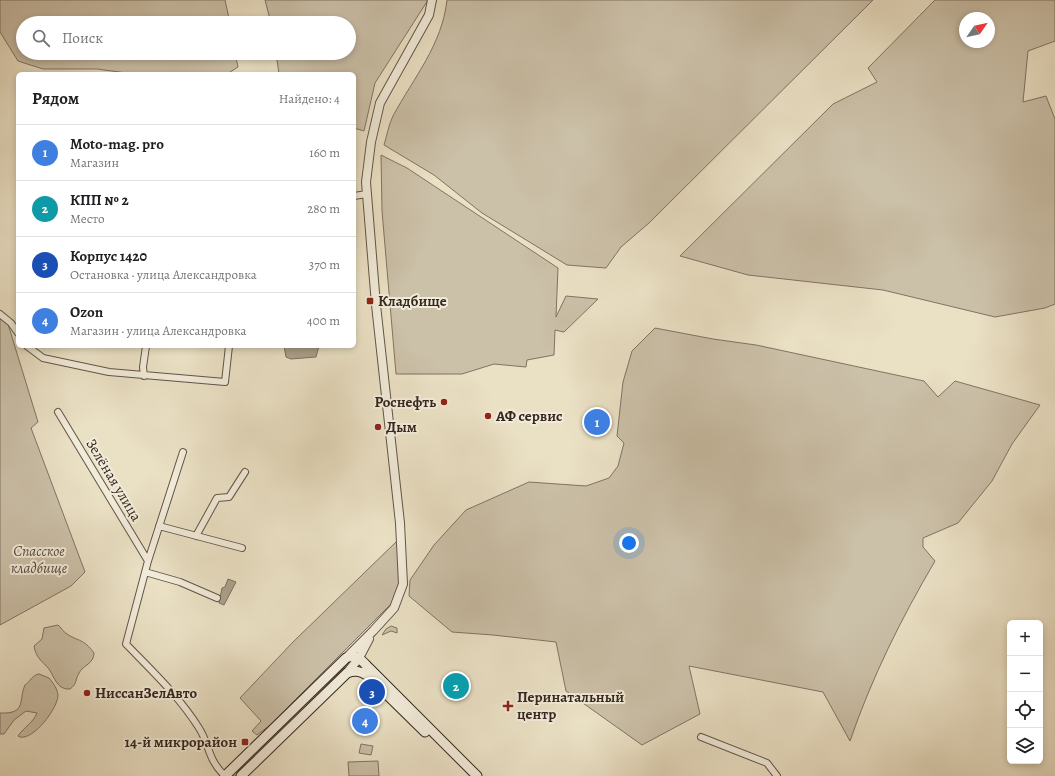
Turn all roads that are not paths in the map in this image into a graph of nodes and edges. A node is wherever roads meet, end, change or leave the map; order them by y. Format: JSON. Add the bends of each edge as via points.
{"nodes":[{"id":1,"x":432,"y":0,"type":"edge"},
{"id":2,"x":367,"y":194,"type":"junction"},
{"id":3,"x":356,"y":196,"type":"edge"},
{"id":4,"x":0,"y":314,"type":"edge"},
{"id":5,"x":16,"y":330,"type":"edge"},
{"id":6,"x":30,"y":348,"type":"edge"},
{"id":7,"x":146,"y":348,"type":"edge"},
{"id":8,"x":229,"y":348,"type":"edge"},
{"id":9,"x":144,"y":376,"type":"junction"},
{"id":10,"x":58,"y":412,"type":"dead end"},
{"id":11,"x":183,"y":452,"type":"dead end"},
{"id":12,"x":245,"y":472,"type":"dead end"},
{"id":13,"x":159,"y":526,"type":"junction"},
{"id":14,"x":196,"y":536,"type":"junction"},
{"id":15,"x":242,"y":548,"type":"dead end"},
{"id":16,"x":148,"y":561,"type":"junction"},
{"id":17,"x":145,"y":572,"type":"junction"},
{"id":18,"x":217,"y":598,"type":"dead end"},
{"id":19,"x":373,"y":631,"type":"junction"},
{"id":20,"x":365,"y":646,"type":"junction"},
{"id":21,"x":353,"y":657,"type":"junction"},
{"id":22,"x":368,"y":671,"type":"junction"},
{"id":23,"x":347,"y":673,"type":"junction"},
{"id":24,"x":701,"y":737,"type":"dead end"},
{"id":25,"x":225,"y":776,"type":"edge"},
{"id":26,"x":241,"y":776,"type":"edge"},
{"id":27,"x":468,"y":776,"type":"edge"},
{"id":28,"x":477,"y":776,"type":"edge"},
{"id":29,"x":777,"y":776,"type":"edge"}],
"edges":[{"from":1,"to":2,"type":"street","via":[[429,15],[380,104],[367,168]]},
{"from":2,"to":3,"type":"street"},
{"from":2,"to":19,"type":"street","via":[[404,576],[402,590],[394,608]]},
{"from":4,"to":5,"type":"street"},
{"from":6,"to":9,"type":"street","via":[[43,358],[109,372]]},
{"from":7,"to":9,"type":"street"},
{"from":8,"to":9,"type":"street","via":[[225,382]]},
{"from":10,"to":16,"type":"street","name":"Зелёная улица"},
{"from":11,"to":13,"type":"street"},
{"from":12,"to":14,"type":"street","via":[[229,497],[217,498]]},
{"from":13,"to":14,"type":"street"},
{"from":13,"to":16,"type":"street"},
{"from":14,"to":15,"type":"street"},
{"from":16,"to":17,"type":"street"},
{"from":17,"to":18,"type":"street","via":[[180,582]]},
{"from":17,"to":25,"type":"street","via":[[126,644],[168,687],[199,727],[208,753],[217,769]]},
{"from":19,"to":20,"type":"street"},
{"from":19,"to":21,"type":"street"},
{"from":20,"to":21,"type":"street"},
{"from":20,"to":22,"type":"street"},
{"from":21,"to":22,"type":"main road"},
{"from":21,"to":23,"type":"street"},
{"from":21,"to":25,"type":"main road"},
{"from":22,"to":23,"type":"main road","via":[[353,670]]},
{"from":22,"to":27,"type":"main road"},
{"from":22,"to":28,"type":"main road"},
{"from":23,"to":26,"type":"main road"},
{"from":24,"to":29,"type":"street","via":[[767,763]]}]}
